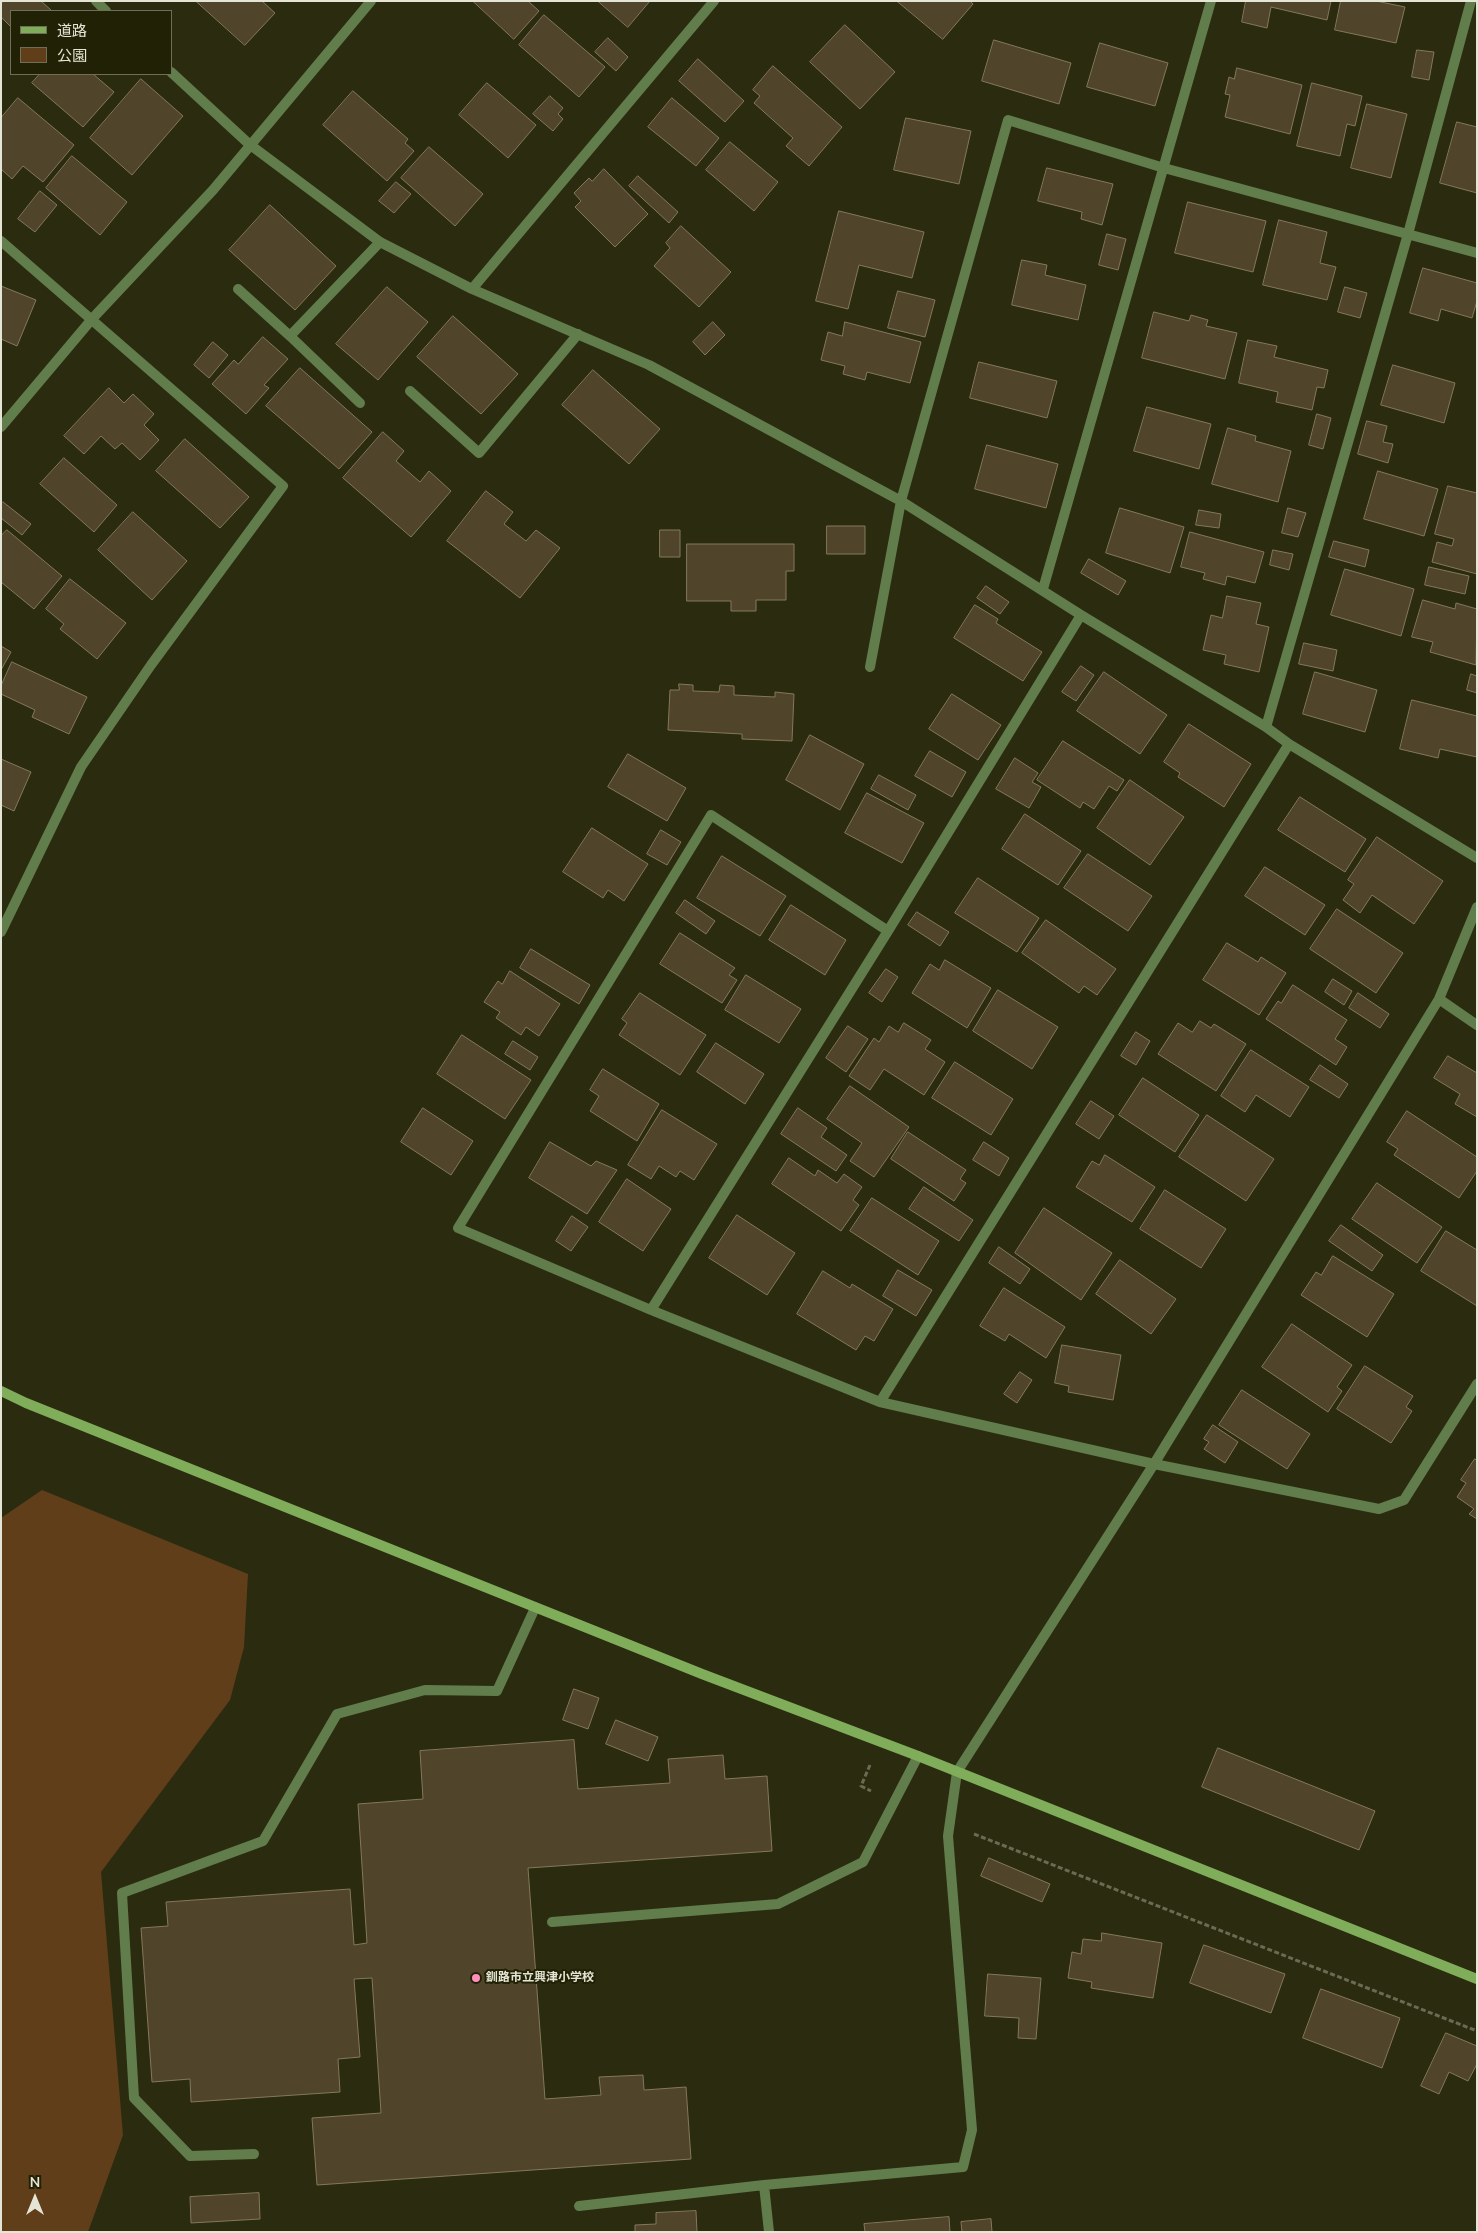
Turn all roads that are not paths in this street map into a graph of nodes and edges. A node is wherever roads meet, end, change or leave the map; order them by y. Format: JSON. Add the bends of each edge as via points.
{"nodes":[{"id":1,"x":96,"y":1,"type":"edge"},
{"id":2,"x":371,"y":1,"type":"edge"},
{"id":3,"x":714,"y":1,"type":"edge"},
{"id":4,"x":1211,"y":1,"type":"edge"},
{"id":5,"x":1471,"y":1,"type":"edge"},
{"id":6,"x":105,"y":10,"type":"edge"},
{"id":7,"x":172,"y":73,"type":"edge"},
{"id":8,"x":249,"y":144,"type":"junction"},
{"id":9,"x":1164,"y":168,"type":"junction"},
{"id":10,"x":1408,"y":234,"type":"junction"},
{"id":11,"x":1,"y":241,"type":"edge"},
{"id":12,"x":380,"y":242,"type":"junction"},
{"id":13,"x":1477,"y":253,"type":"edge"},
{"id":14,"x":238,"y":289,"type":"dead end"},
{"id":15,"x":472,"y":289,"type":"junction"},
{"id":16,"x":92,"y":319,"type":"junction"},
{"id":17,"x":578,"y":334,"type":"junction"},
{"id":18,"x":290,"y":336,"type":"junction"},
{"id":19,"x":410,"y":391,"type":"dead end"},
{"id":20,"x":360,"y":403,"type":"dead end"},
{"id":21,"x":1,"y":427,"type":"edge"},
{"id":22,"x":901,"y":501,"type":"junction"},
{"id":23,"x":1043,"y":589,"type":"junction"},
{"id":24,"x":1080,"y":614,"type":"junction"},
{"id":25,"x":870,"y":667,"type":"dead end"},
{"id":26,"x":1266,"y":727,"type":"junction"},
{"id":27,"x":1289,"y":744,"type":"junction"},
{"id":28,"x":1477,"y":858,"type":"edge"},
{"id":29,"x":1477,"y":906,"type":"edge"},
{"id":30,"x":888,"y":931,"type":"junction"},
{"id":31,"x":1,"y":932,"type":"edge"},
{"id":32,"x":1439,"y":999,"type":"junction"},
{"id":33,"x":1477,"y":1025,"type":"edge"},
{"id":34,"x":651,"y":1310,"type":"junction"},
{"id":35,"x":1477,"y":1384,"type":"edge"},
{"id":36,"x":1,"y":1391,"type":"edge"},
{"id":37,"x":880,"y":1402,"type":"junction"},
{"id":38,"x":1154,"y":1464,"type":"junction"},
{"id":39,"x":535,"y":1608,"type":"junction"},
{"id":40,"x":918,"y":1756,"type":"junction"},
{"id":41,"x":957,"y":1772,"type":"junction"},
{"id":42,"x":552,"y":1922,"type":"dead end"},
{"id":43,"x":1477,"y":1979,"type":"edge"},
{"id":44,"x":254,"y":2154,"type":"dead end"},
{"id":45,"x":764,"y":2186,"type":"junction"},
{"id":46,"x":580,"y":2206,"type":"dead end"},
{"id":47,"x":769,"y":2232,"type":"edge"}],
"edges":[{"from":1,"to":6,"type":"street"},
{"from":2,"to":8,"type":"street"},
{"from":3,"to":15,"type":"street"},
{"from":4,"to":9,"type":"street"},
{"from":5,"to":10,"type":"street"},
{"from":7,"to":8,"type":"street"},
{"from":8,"to":12,"type":"street"},
{"from":8,"to":16,"type":"street","via":[[213,190]]},
{"from":9,"to":10,"type":"street"},
{"from":9,"to":22,"type":"street","via":[[1008,120]]},
{"from":9,"to":23,"type":"street"},
{"from":10,"to":13,"type":"street"},
{"from":10,"to":26,"type":"street"},
{"from":11,"to":16,"type":"street"},
{"from":12,"to":15,"type":"street"},
{"from":12,"to":18,"type":"street"},
{"from":14,"to":18,"type":"street"},
{"from":15,"to":17,"type":"street"},
{"from":16,"to":21,"type":"street"},
{"from":16,"to":31,"type":"street","via":[[283,486],[151,665],[81,767]]},
{"from":17,"to":19,"type":"street","via":[[479,453]]},
{"from":17,"to":22,"type":"street","via":[[649,365]]},
{"from":18,"to":20,"type":"street"},
{"from":22,"to":23,"type":"street"},
{"from":22,"to":25,"type":"street"},
{"from":23,"to":24,"type":"street"},
{"from":24,"to":26,"type":"street"},
{"from":24,"to":30,"type":"street"},
{"from":26,"to":27,"type":"street"},
{"from":27,"to":28,"type":"street"},
{"from":27,"to":37,"type":"street"},
{"from":29,"to":32,"type":"street"},
{"from":30,"to":34,"type":"street"},
{"from":30,"to":34,"type":"street","via":[[711,815],[458,1228]]},
{"from":32,"to":33,"type":"street"},
{"from":32,"to":38,"type":"street"},
{"from":34,"to":37,"type":"street"},
{"from":35,"to":38,"type":"street","via":[[1404,1500],[1379,1509]]},
{"from":36,"to":39,"type":"street"},
{"from":37,"to":38,"type":"street"},
{"from":38,"to":41,"type":"street"},
{"from":39,"to":40,"type":"street"},
{"from":39,"to":44,"type":"street","via":[[497,1691],[425,1690],[337,1714],[263,1841],[122,1893],[134,2098],[190,2156]]},
{"from":40,"to":41,"type":"street"},
{"from":40,"to":42,"type":"street","via":[[863,1862],[778,1904]]},
{"from":41,"to":43,"type":"street"},
{"from":41,"to":45,"type":"street","via":[[948,1836],[972,2130],[964,2167]]},
{"from":45,"to":46,"type":"street"},
{"from":45,"to":47,"type":"street"}]}
